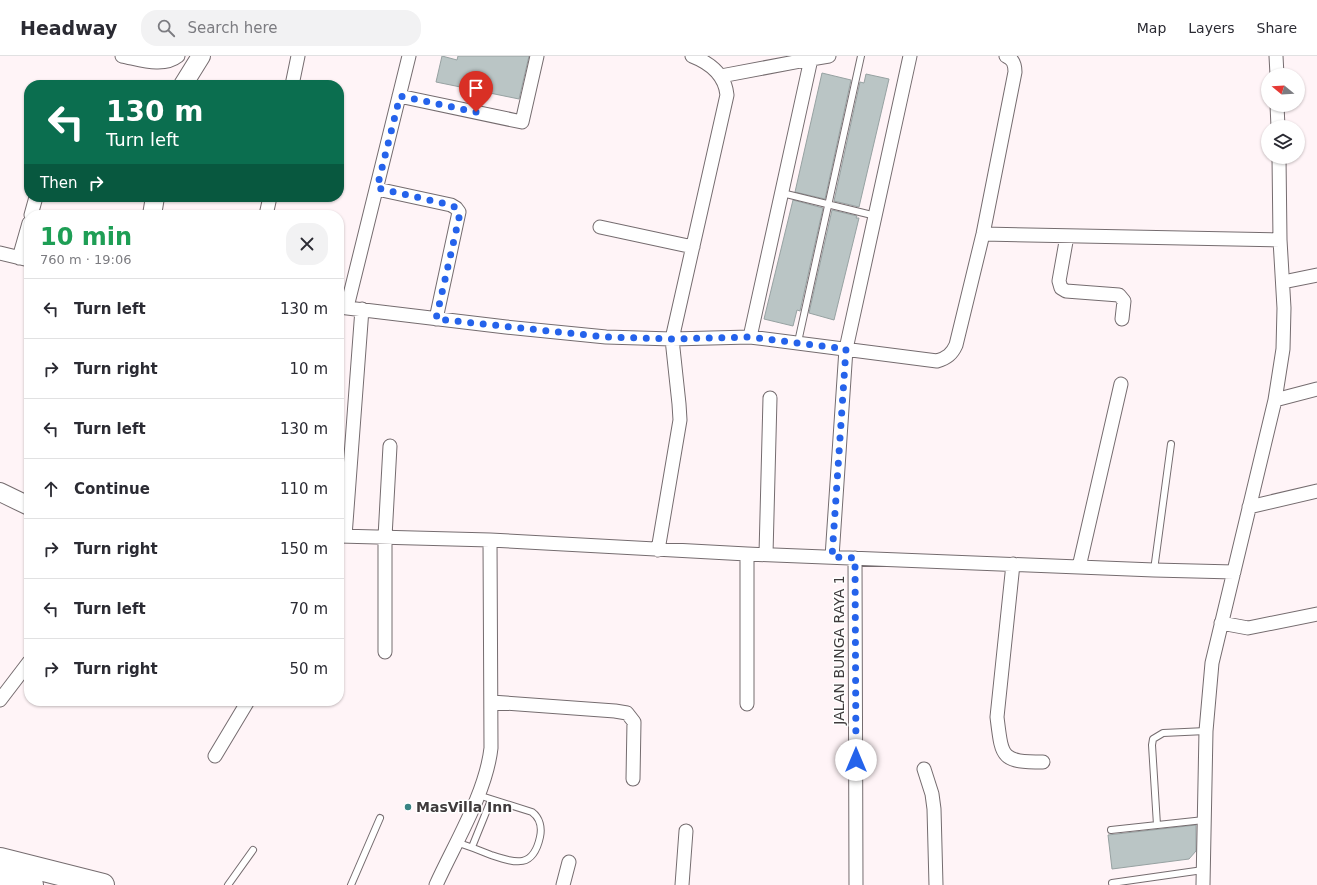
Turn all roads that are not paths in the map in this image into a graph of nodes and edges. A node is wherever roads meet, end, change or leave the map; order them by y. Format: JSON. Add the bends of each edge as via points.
{"nodes":[{"id":1,"x":122,"y":56,"type":"edge"},
{"id":2,"x":178,"y":56,"type":"edge"},
{"id":3,"x":201,"y":56,"type":"edge"},
{"id":4,"x":298,"y":56,"type":"edge"},
{"id":5,"x":409,"y":56,"type":"edge"},
{"id":6,"x":537,"y":56,"type":"edge"},
{"id":7,"x":692,"y":56,"type":"edge"},
{"id":8,"x":829,"y":56,"type":"edge"},
{"id":9,"x":861,"y":56,"type":"edge"},
{"id":10,"x":910,"y":56,"type":"edge"},
{"id":11,"x":1006,"y":56,"type":"edge"},
{"id":12,"x":1276,"y":56,"type":"edge"},
{"id":13,"x":811,"y":60,"type":"junction"},
{"id":14,"x":1277,"y":68,"type":"edge"},
{"id":15,"x":721,"y":76,"type":"junction"},
{"id":16,"x":186,"y":80,"type":"edge"},
{"id":17,"x":293,"y":80,"type":"edge"},
{"id":18,"x":400,"y":96,"type":"junction"},
{"id":19,"x":1279,"y":164,"type":"edge"},
{"id":20,"x":377,"y":188,"type":"junction"},
{"id":21,"x":782,"y":193,"type":"junction"},
{"id":22,"x":828,"y":204,"type":"junction"},
{"id":23,"x":876,"y":216,"type":"junction"},
{"id":24,"x":600,"y":227,"type":"dead end"},
{"id":25,"x":983,"y":234,"type":"junction"},
{"id":26,"x":1067,"y":236,"type":"junction"},
{"id":27,"x":1280,"y":240,"type":"junction"},
{"id":28,"x":693,"y":247,"type":"junction"},
{"id":29,"x":0,"y":253,"type":"edge"},
{"id":30,"x":24,"y":259,"type":"edge"},
{"id":31,"x":1317,"y":275,"type":"edge"},
{"id":32,"x":1283,"y":282,"type":"junction"},
{"id":33,"x":344,"y":304,"type":"edge"},
{"id":34,"x":344,"y":307,"type":"edge"},
{"id":35,"x":362,"y":309,"type":"junction"},
{"id":36,"x":436,"y":319,"type":"junction"},
{"id":37,"x":1122,"y":319,"type":"dead end"},
{"id":38,"x":750,"y":337,"type":"junction"},
{"id":39,"x":672,"y":339,"type":"junction"},
{"id":40,"x":798,"y":342,"type":"junction"},
{"id":41,"x":846,"y":349,"type":"junction"},
{"id":42,"x":1120,"y":384,"type":"dead end"},
{"id":43,"x":1317,"y":390,"type":"edge"},
{"id":44,"x":770,"y":398,"type":"dead end"},
{"id":45,"x":1275,"y":400,"type":"junction"},
{"id":46,"x":1171,"y":444,"type":"dead end"},
{"id":47,"x":390,"y":446,"type":"dead end"},
{"id":48,"x":1317,"y":490,"type":"edge"},
{"id":49,"x":0,"y":492,"type":"edge"},
{"id":50,"x":24,"y":504,"type":"edge"},
{"id":51,"x":1249,"y":508,"type":"junction"},
{"id":52,"x":344,"y":513,"type":"edge"},
{"id":53,"x":344,"y":536,"type":"edge"},
{"id":54,"x":385,"y":537,"type":"junction"},
{"id":55,"x":490,"y":540,"type":"junction"},
{"id":56,"x":658,"y":550,"type":"junction"},
{"id":57,"x":747,"y":554,"type":"junction"},
{"id":58,"x":766,"y":554,"type":"junction"},
{"id":59,"x":832,"y":557,"type":"junction"},
{"id":60,"x":855,"y":558,"type":"junction"},
{"id":61,"x":1013,"y":564,"type":"junction"},
{"id":62,"x":1079,"y":567,"type":"junction"},
{"id":63,"x":1154,"y":570,"type":"junction"},
{"id":64,"x":1234,"y":572,"type":"junction"},
{"id":65,"x":1317,"y":614,"type":"edge"},
{"id":66,"x":1221,"y":623,"type":"junction"},
{"id":67,"x":385,"y":652,"type":"dead end"},
{"id":68,"x":24,"y":669,"type":"edge"},
{"id":69,"x":0,"y":700,"type":"edge"},
{"id":70,"x":491,"y":702,"type":"junction"},
{"id":71,"x":747,"y":704,"type":"dead end"},
{"id":72,"x":245,"y":706,"type":"edge"},
{"id":73,"x":1206,"y":731,"type":"junction"},
{"id":74,"x":215,"y":756,"type":"dead end"},
{"id":75,"x":1043,"y":762,"type":"dead end"},
{"id":76,"x":924,"y":769,"type":"dead end"},
{"id":77,"x":632,"y":779,"type":"dead end"},
{"id":78,"x":478,"y":795,"type":"junction"},
{"id":79,"x":491,"y":800,"type":"junction"},
{"id":80,"x":380,"y":818,"type":"dead end"},
{"id":81,"x":1204,"y":820,"type":"junction"},
{"id":82,"x":1157,"y":825,"type":"junction"},
{"id":83,"x":1111,"y":830,"type":"dead end"},
{"id":84,"x":686,"y":832,"type":"dead end"},
{"id":85,"x":456,"y":842,"type":"junction"},
{"id":86,"x":472,"y":847,"type":"junction"},
{"id":87,"x":253,"y":850,"type":"dead end"},
{"id":88,"x":0,"y":859,"type":"edge"},
{"id":89,"x":569,"y":862,"type":"dead end"},
{"id":90,"x":1203,"y":870,"type":"junction"},
{"id":91,"x":0,"y":876,"type":"edge"},
{"id":92,"x":1112,"y":883,"type":"dead end"},
{"id":93,"x":32,"y":885,"type":"edge"},
{"id":94,"x":103,"y":885,"type":"edge"},
{"id":95,"x":228,"y":885,"type":"edge"},
{"id":96,"x":351,"y":885,"type":"edge"},
{"id":97,"x":436,"y":885,"type":"edge"},
{"id":98,"x":563,"y":885,"type":"edge"},
{"id":99,"x":682,"y":885,"type":"edge"},
{"id":100,"x":856,"y":885,"type":"edge"},
{"id":101,"x":936,"y":885,"type":"edge"},
{"id":102,"x":1203,"y":885,"type":"edge"}],
"edges":[{"from":1,"to":2,"type":"street","via":[[156,62],[168,61]]},
{"from":3,"to":16,"type":"street"},
{"from":4,"to":17,"type":"street"},
{"from":5,"to":18,"type":"street"},
{"from":6,"to":18,"type":"street","via":[[522,122]]},
{"from":7,"to":15,"type":"street","via":[[712,67]]},
{"from":8,"to":13,"type":"street"},
{"from":9,"to":22,"type":"lane"},
{"from":10,"to":23,"type":"street"},
{"from":11,"to":25,"type":"street","via":[[1011,58],[1015,72]]},
{"from":12,"to":14,"type":"street"},
{"from":13,"to":15,"type":"street"},
{"from":13,"to":21,"type":"street"},
{"from":15,"to":28,"type":"street","via":[[727,95]]},
{"from":18,"to":20,"type":"street"},
{"from":19,"to":27,"type":"street"},
{"from":20,"to":33,"type":"street"},
{"from":20,"to":36,"type":"street","via":[[451,205],[459,212]]},
{"from":21,"to":22,"type":"lane"},
{"from":21,"to":38,"type":"street"},
{"from":22,"to":23,"type":"lane"},
{"from":22,"to":40,"type":"lane"},
{"from":23,"to":41,"type":"street"},
{"from":24,"to":28,"type":"street"},
{"from":25,"to":26,"type":"street"},
{"from":25,"to":41,"type":"street","via":[[956,345],[949,356],[937,361]]},
{"from":26,"to":27,"type":"street"},
{"from":26,"to":37,"type":"street","via":[[1059,281],[1061,288],[1066,291],[1119,295],[1124,301]]},
{"from":27,"to":32,"type":"street"},
{"from":28,"to":39,"type":"street"},
{"from":29,"to":30,"type":"street"},
{"from":31,"to":32,"type":"street"},
{"from":32,"to":45,"type":"street","via":[[1283,349]]},
{"from":34,"to":35,"type":"street"},
{"from":35,"to":36,"type":"street"},
{"from":35,"to":52,"type":"street"},
{"from":36,"to":39,"type":"street","via":[[606,337]]},
{"from":38,"to":39,"type":"street"},
{"from":38,"to":40,"type":"street"},
{"from":39,"to":56,"type":"street","via":[[680,420]]},
{"from":40,"to":41,"type":"street"},
{"from":41,"to":59,"type":"street"},
{"from":42,"to":62,"type":"street"},
{"from":43,"to":45,"type":"street"},
{"from":44,"to":58,"type":"street"},
{"from":45,"to":51,"type":"street"},
{"from":46,"to":63,"type":"lane"},
{"from":47,"to":54,"type":"street"},
{"from":48,"to":51,"type":"street"},
{"from":49,"to":50,"type":"street"},
{"from":51,"to":64,"type":"street"},
{"from":53,"to":54,"type":"street"},
{"from":54,"to":55,"type":"street"},
{"from":54,"to":67,"type":"street"},
{"from":55,"to":56,"type":"street"},
{"from":55,"to":70,"type":"street"},
{"from":56,"to":57,"type":"street"},
{"from":57,"to":58,"type":"street"},
{"from":57,"to":71,"type":"street"},
{"from":58,"to":59,"type":"street"},
{"from":59,"to":60,"type":"street"},
{"from":60,"to":61,"type":"street"},
{"from":60,"to":100,"type":"street","name":"JALAN BUNGA RAYA 1"},
{"from":61,"to":62,"type":"street"},
{"from":61,"to":75,"type":"street","via":[[997,718],[1003,751],[1008,757],[1020,762]]},
{"from":62,"to":63,"type":"street"},
{"from":63,"to":64,"type":"street"},
{"from":64,"to":66,"type":"street"},
{"from":65,"to":66,"type":"street","via":[[1248,628]]},
{"from":66,"to":73,"type":"street","via":[[1211,676]]},
{"from":68,"to":69,"type":"street"},
{"from":70,"to":77,"type":"street","via":[[627,713],[634,722]]},
{"from":70,"to":78,"type":"street","via":[[489,767]]},
{"from":72,"to":74,"type":"street"},
{"from":73,"to":81,"type":"street"},
{"from":73,"to":82,"type":"lane","via":[[1162,733],[1153,739]]},
{"from":76,"to":101,"type":"street","via":[[934,809]]},
{"from":78,"to":79,"type":"lane"},
{"from":78,"to":85,"type":"street"},
{"from":79,"to":86,"type":"lane"},
{"from":79,"to":86,"type":"lane","via":[[536,815],[540,835],[535,851],[525,861],[518,863]]},
{"from":80,"to":96,"type":"lane"},
{"from":81,"to":82,"type":"lane"},
{"from":81,"to":90,"type":"street"},
{"from":82,"to":83,"type":"lane"},
{"from":84,"to":99,"type":"street"},
{"from":85,"to":86,"type":"lane"},
{"from":85,"to":97,"type":"street"},
{"from":87,"to":95,"type":"lane"},
{"from":88,"to":94,"type":"highway"},
{"from":89,"to":98,"type":"street"},
{"from":90,"to":92,"type":"lane"},
{"from":90,"to":102,"type":"street"},
{"from":91,"to":93,"type":"highway"}]}
